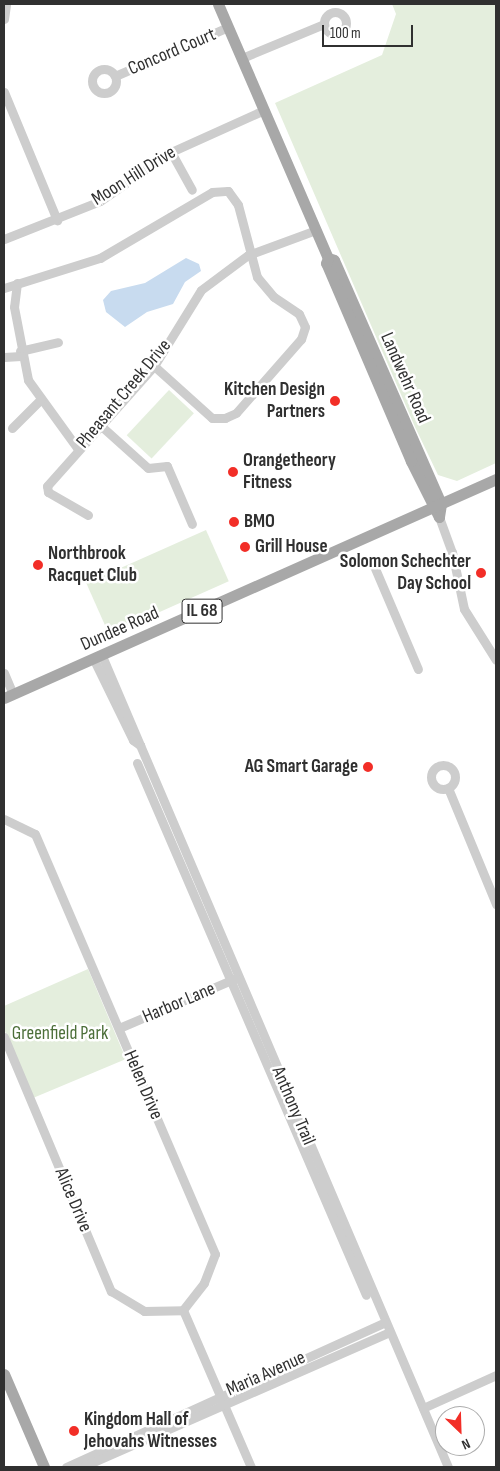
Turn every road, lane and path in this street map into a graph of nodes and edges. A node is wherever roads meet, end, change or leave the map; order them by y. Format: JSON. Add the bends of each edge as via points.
{"nodes":[{"id":1,"x":6,"y":4,"type":"edge"},
{"id":2,"x":218,"y":4,"type":"edge"},
{"id":3,"x":4,"y":19,"type":"edge"},
{"id":4,"x":324,"y":24,"type":"dead end"},
{"id":5,"x":228,"y":27,"type":"junction"},
{"id":6,"x":242,"y":58,"type":"junction"},
{"id":7,"x":115,"y":76,"type":"dead end"},
{"id":8,"x":4,"y":92,"type":"edge"},
{"id":9,"x":264,"y":110,"type":"junction"},
{"id":10,"x":171,"y":152,"type":"junction"},
{"id":11,"x":192,"y":190,"type":"dead end"},
{"id":12,"x":57,"y":220,"type":"junction"},
{"id":13,"x":316,"y":230,"type":"junction"},
{"id":14,"x":4,"y":239,"type":"edge"},
{"id":15,"x":248,"y":256,"type":"junction"},
{"id":16,"x":17,"y":283,"type":"junction"},
{"id":17,"x":4,"y":288,"type":"edge"},
{"id":18,"x":58,"y":342,"type":"dead end"},
{"id":19,"x":20,"y":354,"type":"junction"},
{"id":20,"x":4,"y":357,"type":"edge"},
{"id":21,"x":154,"y":366,"type":"junction"},
{"id":22,"x":40,"y":400,"type":"junction"},
{"id":23,"x":100,"y":425,"type":"junction"},
{"id":24,"x":12,"y":428,"type":"dead end"},
{"id":25,"x":78,"y":449,"type":"junction"},
{"id":26,"x":496,"y":479,"type":"edge"},
{"id":27,"x":437,"y":510,"type":"junction"},
{"id":28,"x":88,"y":515,"type":"dead end"},
{"id":29,"x":192,"y":524,"type":"dead end"},
{"id":30,"x":374,"y":566,"type":"dead end"},
{"id":31,"x":98,"y":658,"type":"junction"},
{"id":32,"x":496,"y":660,"type":"edge"},
{"id":33,"x":418,"y":669,"type":"dead end"},
{"id":34,"x":4,"y":673,"type":"edge"},
{"id":35,"x":8,"y":696,"type":"edge"},
{"id":36,"x":138,"y":762,"type":"dead end"},
{"id":37,"x":448,"y":788,"type":"dead end"},
{"id":38,"x":170,"y":811,"type":"junction"},
{"id":39,"x":160,"y":815,"type":"junction"},
{"id":40,"x":4,"y":819,"type":"edge"},
{"id":41,"x":496,"y":904,"type":"edge"},
{"id":42,"x":235,"y":979,"type":"junction"},
{"id":43,"x":119,"y":1028,"type":"junction"},
{"id":44,"x":4,"y":1037,"type":"edge"},
{"id":45,"x":366,"y":1295,"type":"dead end"},
{"id":46,"x":183,"y":1310,"type":"junction"},
{"id":47,"x":385,"y":1322,"type":"junction"},
{"id":48,"x":389,"y":1332,"type":"junction"},
{"id":49,"x":4,"y":1374,"type":"edge"},
{"id":50,"x":496,"y":1375,"type":"edge"},
{"id":51,"x":219,"y":1394,"type":"junction"},
{"id":52,"x":222,"y":1404,"type":"junction"},
{"id":53,"x":422,"y":1408,"type":"junction"},
{"id":54,"x":44,"y":1467,"type":"edge"},
{"id":55,"x":69,"y":1467,"type":"edge"},
{"id":56,"x":82,"y":1467,"type":"edge"},
{"id":57,"x":251,"y":1467,"type":"edge"},
{"id":58,"x":448,"y":1467,"type":"edge"}],
"edges":[{"from":1,"to":3,"type":"street"},
{"from":2,"to":5,"type":"main road","name":"Landwehr Road"},
{"from":4,"to":6,"type":"street"},
{"from":5,"to":6,"type":"main road","name":"Landwehr Road"},
{"from":5,"to":7,"type":"street","name":"Concord Court"},
{"from":6,"to":9,"type":"main road","name":"Landwehr Road"},
{"from":8,"to":12,"type":"street"},
{"from":9,"to":10,"type":"street","name":"Moon Hill Drive"},
{"from":9,"to":13,"type":"main road","name":"Landwehr Road"},
{"from":10,"to":11,"type":"street"},
{"from":10,"to":12,"type":"street","name":"Moon Hill Drive","via":[[100,201]]},
{"from":12,"to":14,"type":"street","name":"Moon Hill Drive"},
{"from":13,"to":15,"type":"street","name":"Pheasant Creek Drive"},
{"from":13,"to":27,"type":"main road","name":"Landwehr Road","via":[[328,258],[334,260]]},
{"from":15,"to":16,"type":"street","via":[[238,205],[228,191],[212,192],[100,258]]},
{"from":15,"to":21,"type":"street","name":"Pheasant Creek Drive","via":[[201,290]]},
{"from":15,"to":21,"type":"street","via":[[257,277],[274,297],[299,314],[305,327],[301,339],[236,413],[225,418],[212,418]]},
{"from":16,"to":17,"type":"street"},
{"from":16,"to":19,"type":"street","via":[[14,307]]},
{"from":18,"to":19,"type":"street"},
{"from":19,"to":20,"type":"street"},
{"from":19,"to":22,"type":"street"},
{"from":21,"to":23,"type":"street","name":"Pheasant Creek Drive"},
{"from":22,"to":24,"type":"street"},
{"from":22,"to":25,"type":"street"},
{"from":23,"to":25,"type":"street","name":"Pheasant Creek Drive"},
{"from":23,"to":29,"type":"street","via":[[148,468],[167,466]]},
{"from":25,"to":28,"type":"street","name":"Pheasant Creek Drive","via":[[47,486],[48,492]]},
{"from":26,"to":27,"type":"main road","name":"Dundee Road","number":"IL 68"},
{"from":27,"to":31,"type":"main road","name":"Dundee Road","number":"IL 68"},
{"from":27,"to":32,"type":"street","name":"Landwehr Road","via":[[452,552],[464,609]]},
{"from":30,"to":33,"type":"street"},
{"from":31,"to":35,"type":"main road","name":"Dundee Road","number":"IL 68"},
{"from":31,"to":38,"type":"street","name":"Anthony Trail"},
{"from":34,"to":35,"type":"street"},
{"from":36,"to":39,"type":"street","name":"Anthony Trail"},
{"from":37,"to":41,"type":"street"},
{"from":38,"to":39,"type":"street"},
{"from":38,"to":42,"type":"street","name":"Anthony Trail"},
{"from":39,"to":42,"type":"street","name":"Anthony Trail"},
{"from":40,"to":43,"type":"street","name":"Helen Drive","via":[[35,834]]},
{"from":42,"to":43,"type":"street","name":"Harbor Lane"},
{"from":42,"to":45,"type":"street","name":"Anthony Trail"},
{"from":42,"to":47,"type":"street","name":"Anthony Trail"},
{"from":43,"to":46,"type":"street","name":"Helen Drive","via":[[215,1254],[204,1283]]},
{"from":44,"to":46,"type":"street","name":"Alice Drive","via":[[111,1291],[144,1311]]},
{"from":46,"to":51,"type":"street"},
{"from":47,"to":48,"type":"street","name":"Anthony Trail"},
{"from":47,"to":51,"type":"street","name":"Maria Avenue"},
{"from":48,"to":52,"type":"street","name":"Maria Avenue"},
{"from":48,"to":53,"type":"street","name":"Anthony Trail"},
{"from":49,"to":54,"type":"main road"},
{"from":50,"to":53,"type":"street"},
{"from":51,"to":52,"type":"street"},
{"from":51,"to":55,"type":"street","name":"Maria Avenue"},
{"from":52,"to":56,"type":"street","name":"Maria Avenue"},
{"from":52,"to":57,"type":"street"},
{"from":53,"to":58,"type":"street","name":"Anthony Trail"}]}
